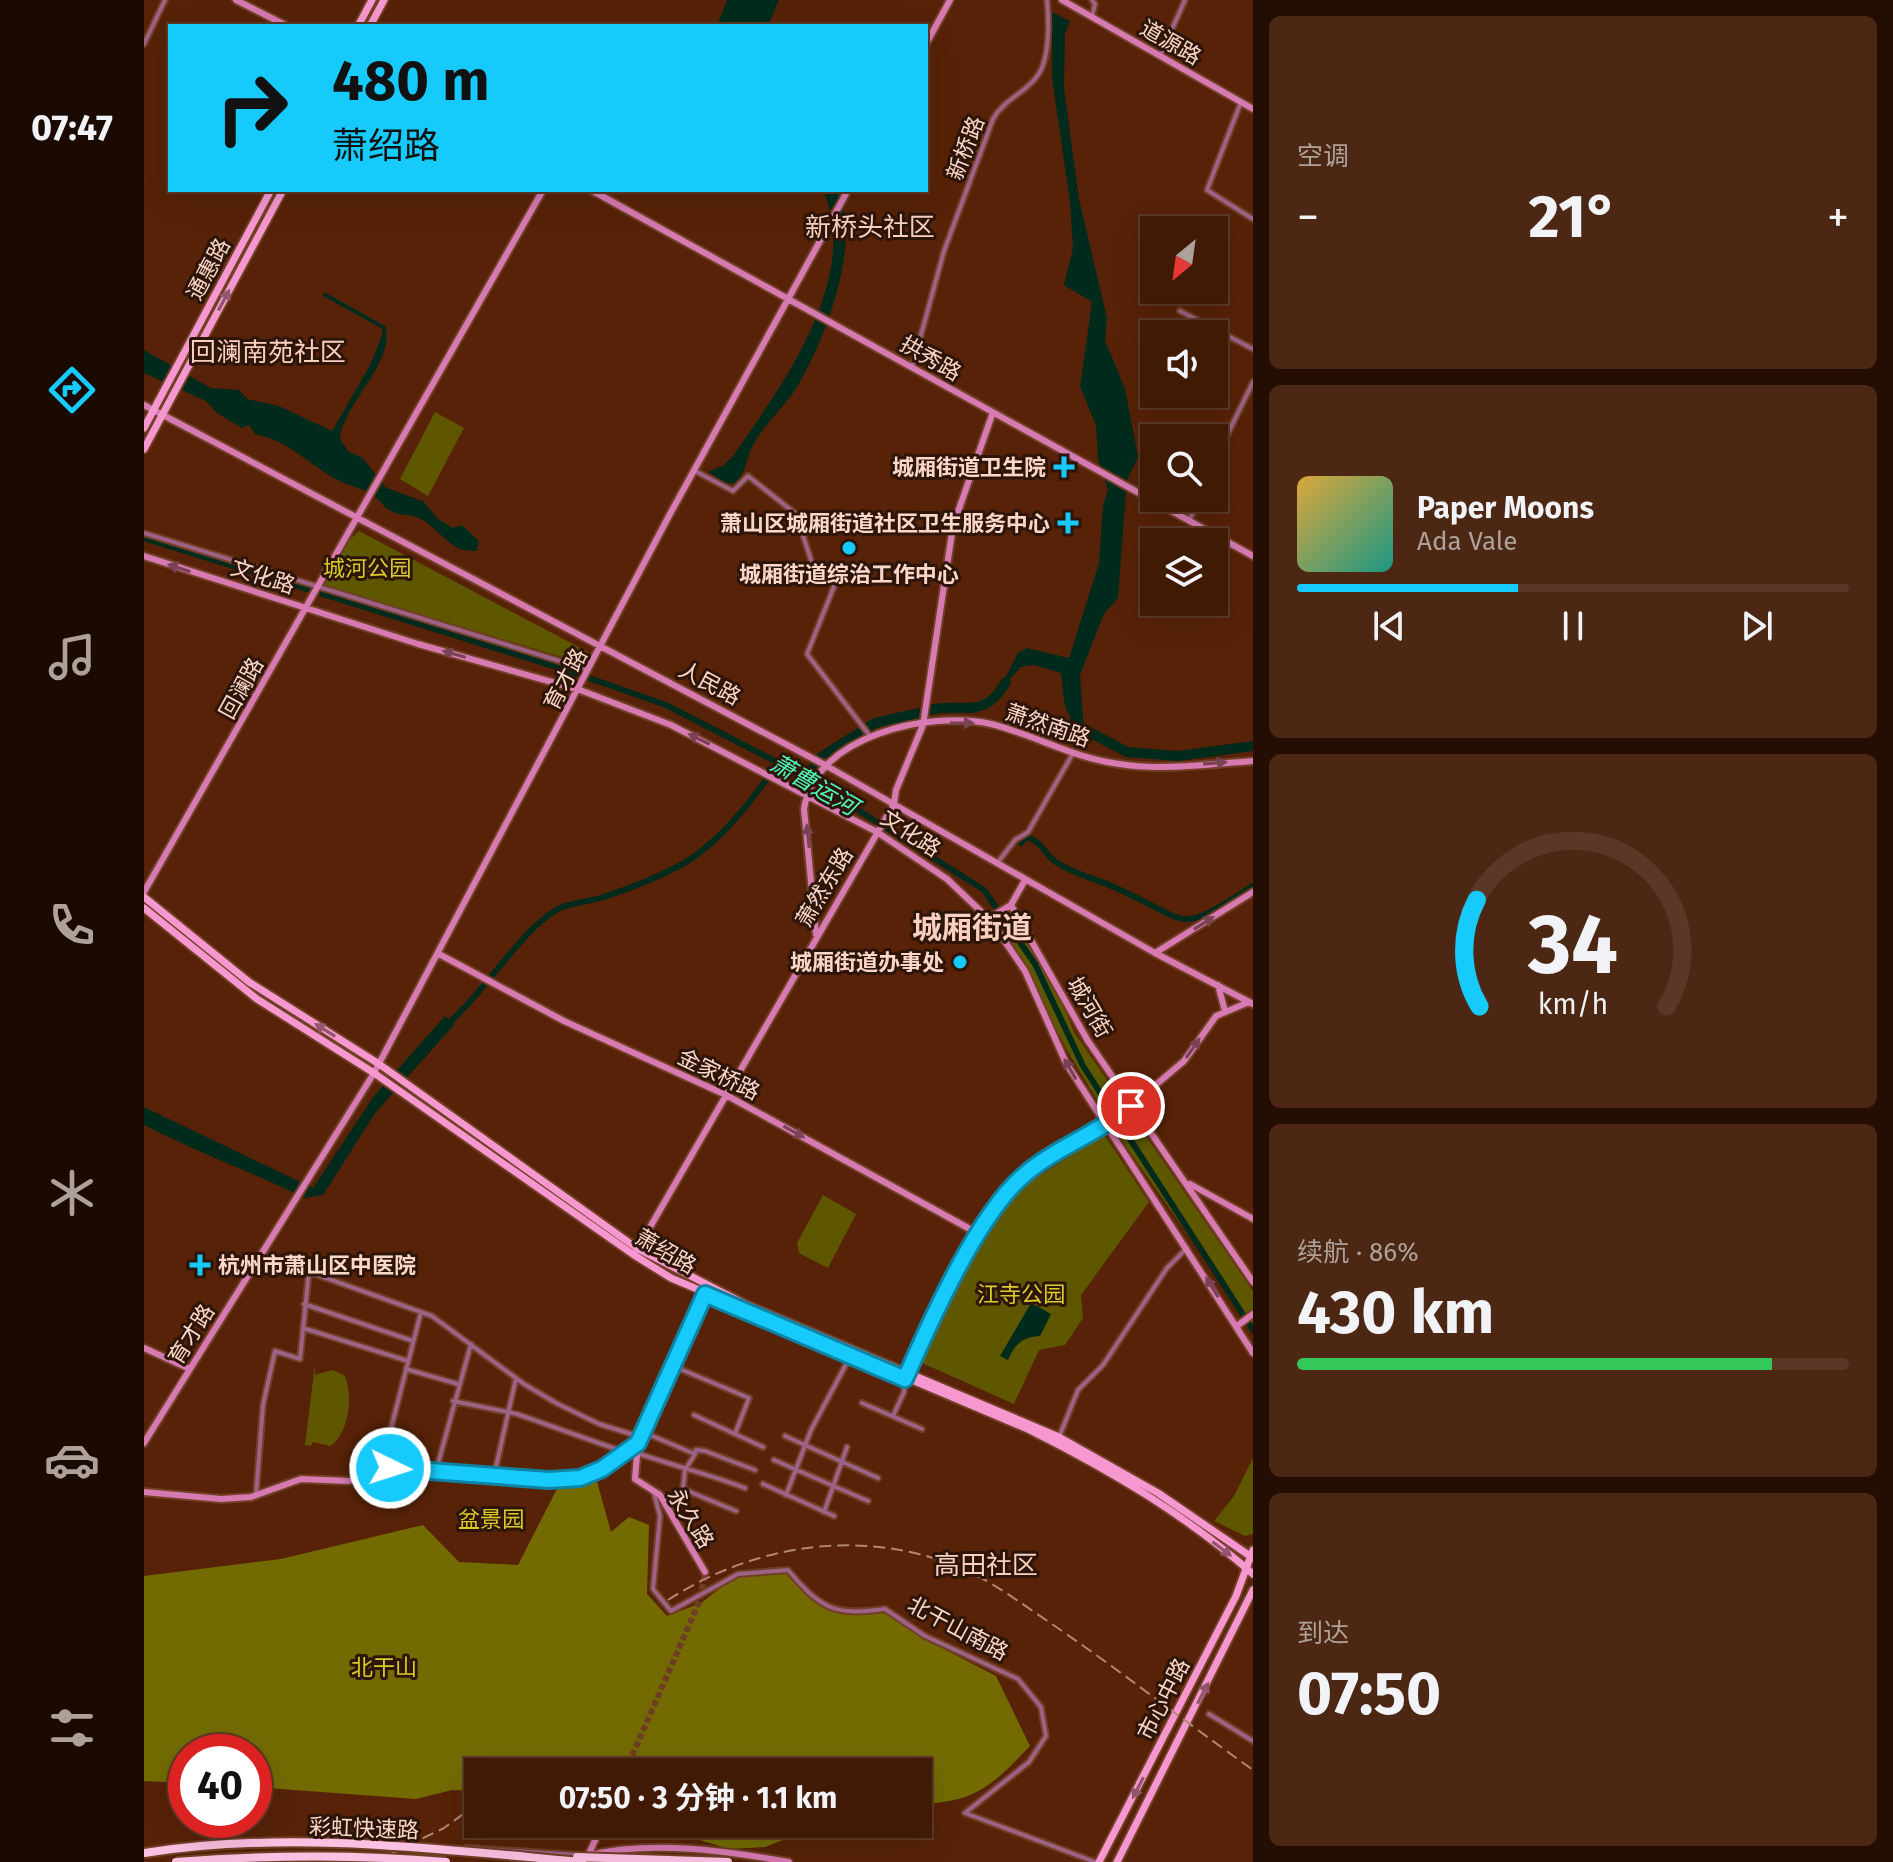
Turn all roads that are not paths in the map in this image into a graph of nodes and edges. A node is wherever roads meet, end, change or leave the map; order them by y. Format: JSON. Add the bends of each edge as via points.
{"nodes":[{"id":1,"x":165,"y":0,"type":"edge"},
{"id":2,"x":236,"y":0,"type":"edge"},
{"id":3,"x":372,"y":0,"type":"edge"},
{"id":4,"x":384,"y":0,"type":"edge"},
{"id":5,"x":950,"y":0,"type":"edge"},
{"id":6,"x":1047,"y":0,"type":"edge"},
{"id":7,"x":1062,"y":0,"type":"edge"},
{"id":8,"x":1092,"y":0,"type":"edge"},
{"id":9,"x":1185,"y":0,"type":"edge"},
{"id":10,"x":1092,"y":17,"type":"junction"},
{"id":11,"x":283,"y":24,"type":"edge"},
{"id":12,"x":359,"y":24,"type":"edge"},
{"id":13,"x":371,"y":24,"type":"edge"},
{"id":14,"x":928,"y":40,"type":"edge"},
{"id":15,"x":144,"y":44,"type":"edge"},
{"id":16,"x":1160,"y":56,"type":"junction"},
{"id":17,"x":1241,"y":102,"type":"junction"},
{"id":18,"x":1253,"y":109,"type":"edge"},
{"id":19,"x":270,"y":192,"type":"edge"},
{"id":20,"x":282,"y":192,"type":"edge"},
{"id":21,"x":542,"y":192,"type":"edge"},
{"id":22,"x":595,"y":192,"type":"edge"},
{"id":23,"x":847,"y":193,"type":"edge"},
{"id":24,"x":1253,"y":219,"type":"edge"},
{"id":25,"x":791,"y":301,"type":"junction"},
{"id":26,"x":1180,"y":311,"type":"dead end"},
{"id":27,"x":1253,"y":349,"type":"edge"},
{"id":28,"x":912,"y":368,"type":"junction"},
{"id":29,"x":1253,"y":382,"type":"edge"},
{"id":30,"x":144,"y":405,"type":"edge"},
{"id":31,"x":154,"y":410,"type":"junction"},
{"id":32,"x":163,"y":414,"type":"junction"},
{"id":33,"x":992,"y":415,"type":"junction"},
{"id":34,"x":144,"y":428,"type":"edge"},
{"id":35,"x":1228,"y":433,"type":"edge"},
{"id":36,"x":144,"y":449,"type":"edge"},
{"id":37,"x":695,"y":471,"type":"junction"},
{"id":38,"x":1193,"y":512,"type":"edge"},
{"id":39,"x":356,"y":516,"type":"junction"},
{"id":40,"x":1189,"y":521,"type":"junction"},
{"id":41,"x":144,"y":533,"type":"edge"},
{"id":42,"x":144,"y":556,"type":"edge"},
{"id":43,"x":1253,"y":556,"type":"edge"},
{"id":44,"x":317,"y":586,"type":"junction"},
{"id":45,"x":304,"y":609,"type":"junction"},
{"id":46,"x":602,"y":647,"type":"junction"},
{"id":47,"x":590,"y":670,"type":"junction"},
{"id":48,"x":580,"y":690,"type":"junction"},
{"id":49,"x":923,"y":725,"type":"junction"},
{"id":50,"x":870,"y":736,"type":"junction"},
{"id":51,"x":1072,"y":755,"type":"junction"},
{"id":52,"x":1253,"y":761,"type":"edge"},
{"id":53,"x":825,"y":765,"type":"junction"},
{"id":54,"x":807,"y":791,"type":"junction"},
{"id":55,"x":894,"y":804,"type":"junction"},
{"id":56,"x":878,"y":830,"type":"junction"},
{"id":57,"x":997,"y":864,"type":"junction"},
{"id":58,"x":1025,"y":880,"type":"junction"},
{"id":59,"x":1253,"y":892,"type":"edge"},
{"id":60,"x":144,"y":894,"type":"edge"},
{"id":61,"x":1011,"y":905,"type":"junction"},
{"id":62,"x":144,"y":908,"type":"edge"},
{"id":63,"x":989,"y":918,"type":"junction"},
{"id":64,"x":816,"y":934,"type":"junction"},
{"id":65,"x":1155,"y":953,"type":"junction"},
{"id":66,"x":439,"y":954,"type":"junction"},
{"id":67,"x":1218,"y":985,"type":"junction"},
{"id":68,"x":1251,"y":1003,"type":"edge"},
{"id":69,"x":1225,"y":1011,"type":"junction"},
{"id":70,"x":379,"y":1064,"type":"junction"},
{"id":71,"x":374,"y":1073,"type":"junction"},
{"id":72,"x":388,"y":1077,"type":"junction"},
{"id":73,"x":726,"y":1095,"type":"junction"},
{"id":74,"x":1131,"y":1106,"type":"junction"},
{"id":75,"x":1106,"y":1127,"type":"junction"},
{"id":76,"x":1187,"y":1182,"type":"junction"},
{"id":77,"x":1253,"y":1219,"type":"edge"},
{"id":78,"x":979,"y":1234,"type":"junction"},
{"id":79,"x":1187,"y":1248,"type":"junction"},
{"id":80,"x":636,"y":1252,"type":"junction"},
{"id":81,"x":262,"y":1255,"type":"junction"},
{"id":82,"x":309,"y":1271,"type":"junction"},
{"id":83,"x":1253,"y":1282,"type":"edge"},
{"id":84,"x":705,"y":1294,"type":"junction"},
{"id":85,"x":304,"y":1304,"type":"junction"},
{"id":86,"x":421,"y":1312,"type":"junction"},
{"id":87,"x":1253,"y":1314,"type":"edge"},
{"id":88,"x":1237,"y":1326,"type":"junction"},
{"id":89,"x":302,"y":1327,"type":"junction"},
{"id":90,"x":413,"y":1341,"type":"junction"},
{"id":91,"x":471,"y":1344,"type":"junction"},
{"id":92,"x":144,"y":1348,"type":"edge"},
{"id":93,"x":1253,"y":1353,"type":"edge"},
{"id":94,"x":851,"y":1355,"type":"junction"},
{"id":95,"x":408,"y":1361,"type":"junction"},
{"id":96,"x":672,"y":1366,"type":"junction"},
{"id":97,"x":190,"y":1369,"type":"junction"},
{"id":98,"x":405,"y":1369,"type":"junction"},
{"id":99,"x":906,"y":1376,"type":"junction"},
{"id":100,"x":516,"y":1378,"type":"junction"},
{"id":101,"x":458,"y":1384,"type":"junction"},
{"id":102,"x":453,"y":1401,"type":"junction"},
{"id":103,"x":862,"y":1403,"type":"dead end"},
{"id":104,"x":506,"y":1413,"type":"junction"},
{"id":105,"x":694,"y":1415,"type":"dead end"},
{"id":106,"x":893,"y":1416,"type":"junction"},
{"id":107,"x":922,"y":1429,"type":"dead end"},
{"id":108,"x":735,"y":1434,"type":"junction"},
{"id":109,"x":785,"y":1436,"type":"dead end"},
{"id":110,"x":641,"y":1438,"type":"junction"},
{"id":111,"x":1057,"y":1440,"type":"junction"},
{"id":112,"x":144,"y":1443,"type":"edge"},
{"id":113,"x":805,"y":1445,"type":"junction"},
{"id":114,"x":763,"y":1447,"type":"dead end"},
{"id":115,"x":847,"y":1447,"type":"dead end"},
{"id":116,"x":627,"y":1453,"type":"junction"},
{"id":117,"x":637,"y":1453,"type":"junction"},
{"id":118,"x":695,"y":1454,"type":"junction"},
{"id":119,"x":774,"y":1460,"type":"dead end"},
{"id":120,"x":841,"y":1461,"type":"junction"},
{"id":121,"x":796,"y":1469,"type":"junction"},
{"id":122,"x":685,"y":1470,"type":"junction"},
{"id":123,"x":755,"y":1470,"type":"dead end"},
{"id":124,"x":380,"y":1471,"type":"junction"},
{"id":125,"x":436,"y":1471,"type":"junction"},
{"id":126,"x":494,"y":1476,"type":"junction"},
{"id":127,"x":878,"y":1478,"type":"dead end"},
{"id":128,"x":763,"y":1484,"type":"dead end"},
{"id":129,"x":835,"y":1486,"type":"junction"},
{"id":130,"x":745,"y":1488,"type":"dead end"},
{"id":131,"x":654,"y":1491,"type":"junction"},
{"id":132,"x":144,"y":1492,"type":"edge"},
{"id":133,"x":256,"y":1495,"type":"junction"},
{"id":134,"x":786,"y":1495,"type":"junction"},
{"id":135,"x":868,"y":1501,"type":"dead end"},
{"id":136,"x":736,"y":1511,"type":"dead end"},
{"id":137,"x":824,"y":1512,"type":"junction"},
{"id":138,"x":834,"y":1516,"type":"dead end"},
{"id":139,"x":1252,"y":1555,"type":"edge"},
{"id":140,"x":1245,"y":1567,"type":"junction"},
{"id":141,"x":705,"y":1572,"type":"tunnel mouth"},
{"id":142,"x":1253,"y":1574,"type":"edge"},
{"id":143,"x":1253,"y":1590,"type":"edge"},
{"id":144,"x":1209,"y":1714,"type":"dead end"},
{"id":145,"x":1253,"y":1741,"type":"edge"},
{"id":146,"x":596,"y":1838,"type":"edge"},
{"id":147,"x":144,"y":1853,"type":"edge"},
{"id":148,"x":524,"y":1857,"type":"junction"},
{"id":149,"x":447,"y":1858,"type":"edge"},
{"id":150,"x":585,"y":1860,"type":"edge"},
{"id":151,"x":176,"y":1862,"type":"edge"},
{"id":152,"x":414,"y":1862,"type":"edge"},
{"id":153,"x":728,"y":1862,"type":"edge"},
{"id":154,"x":789,"y":1862,"type":"edge"},
{"id":155,"x":1097,"y":1862,"type":"edge"},
{"id":156,"x":1117,"y":1862,"type":"edge"}],
"edges":[{"from":1,"to":15,"type":"street"},
{"from":2,"to":11,"type":"street"},
{"from":3,"to":12,"type":"main road"},
{"from":4,"to":13,"type":"main road"},
{"from":5,"to":14,"type":"street"},
{"from":6,"to":28,"type":"street","name":"新桥路","via":[[1042,65],[993,119],[944,251]]},
{"from":7,"to":10,"type":"street","name":"道源路"},
{"from":8,"to":10,"type":"street"},
{"from":9,"to":16,"type":"street"},
{"from":10,"to":16,"type":"street","name":"道源路"},
{"from":16,"to":17,"type":"street","name":"道源路"},
{"from":17,"to":18,"type":"street","name":"道源路"},
{"from":17,"to":24,"type":"street","via":[[1207,190]]},
{"from":19,"to":31,"type":"main road","name":"通惠路"},
{"from":32,"to":20,"type":"main road","one_way":true},
{"from":21,"to":39,"type":"street","name":"回澜路"},
{"from":22,"to":25,"type":"street","name":"拱秀路"},
{"from":23,"to":25,"type":"street","name":"育才路"},
{"from":25,"to":28,"type":"street","name":"拱秀路"},
{"from":25,"to":37,"type":"street","name":"育才路"},
{"from":26,"to":27,"type":"street"},
{"from":28,"to":33,"type":"street","name":"拱秀路"},
{"from":29,"to":35,"type":"street"},
{"from":30,"to":31,"type":"street","name":"人民路"},
{"from":31,"to":32,"type":"street","name":"人民路"},
{"from":31,"to":34,"type":"main road"},
{"from":32,"to":36,"type":"main road"},
{"from":32,"to":39,"type":"street","name":"人民路"},
{"from":33,"to":40,"type":"street","name":"拱秀路"},
{"from":33,"to":49,"type":"street","name":"萧然东路","via":[[953,526]]},
{"from":37,"to":46,"type":"street","name":"育才路"},
{"from":37,"to":50,"type":"street","via":[[733,491],[748,476],[796,514],[812,563],[835,584],[807,654]]},
{"from":38,"to":40,"type":"street"},
{"from":39,"to":44,"type":"street","name":"回澜路"},
{"from":39,"to":46,"type":"street","name":"人民路"},
{"from":40,"to":43,"type":"street","name":"拱秀路"},
{"from":41,"to":44,"type":"street"},
{"from":45,"to":42,"type":"street","name":"文化路","one_way":true},
{"from":44,"to":45,"type":"street","name":"回澜路"},
{"from":44,"to":47,"type":"street"},
{"from":48,"to":45,"type":"street","name":"文化路","one_way":true},
{"from":45,"to":60,"type":"street","name":"回澜路"},
{"from":46,"to":47,"type":"street","name":"育才路"},
{"from":46,"to":53,"type":"street","name":"人民路"},
{"from":47,"to":48,"type":"street","name":"育才路"},
{"from":54,"to":48,"type":"street","name":"文化路","one_way":true,"via":[[671,725]]},
{"from":48,"to":66,"type":"street","name":"育才路"},
{"from":49,"to":50,"type":"street","name":"萧然南路"},
{"from":49,"to":51,"type":"street","name":"萧然南路","one_way":true,"via":[[990,724]]},
{"from":49,"to":55,"type":"street","name":"萧然东路"},
{"from":50,"to":53,"type":"street","name":"萧然南路"},
{"from":51,"to":52,"type":"street","name":"萧然南路","one_way":true,"via":[[1122,765]]},
{"from":51,"to":57,"type":"street","via":[[1028,832]]},
{"from":53,"to":54,"type":"street","name":"萧然南路"},
{"from":53,"to":55,"type":"street","name":"人民路"},
{"from":54,"to":56,"type":"street","name":"文化路"},
{"from":64,"to":54,"type":"street","name":"萧然南路","one_way":true,"via":[[804,809]]},
{"from":55,"to":56,"type":"street","name":"萧然东路"},
{"from":55,"to":57,"type":"street","name":"人民路"},
{"from":56,"to":63,"type":"street","name":"文化路","via":[[947,879]]},
{"from":56,"to":64,"type":"street","name":"萧然东路"},
{"from":57,"to":58,"type":"street","name":"人民路"},
{"from":58,"to":61,"type":"street"},
{"from":58,"to":65,"type":"street","name":"人民路"},
{"from":65,"to":59,"type":"street","one_way":true},
{"from":70,"to":60,"type":"main road","one_way":true,"via":[[249,982]]},
{"from":61,"to":63,"type":"street"},
{"from":61,"to":74,"type":"street","name":"城河街"},
{"from":62,"to":71,"type":"main road","name":"萧绍路","via":[[257,999]]},
{"from":75,"to":63,"type":"street","name":"文化路","one_way":true,"via":[[1066,1063],[1025,971]]},
{"from":64,"to":73,"type":"street","name":"萧然东路"},
{"from":65,"to":67,"type":"street","name":"人民路"},
{"from":66,"to":70,"type":"street","name":"育才路"},
{"from":66,"to":73,"type":"street","name":"金家桥路","via":[[564,1021]]},
{"from":67,"to":68,"type":"street","name":"人民路"},
{"from":67,"to":69,"type":"street"},
{"from":68,"to":69,"type":"street"},
{"from":74,"to":69,"type":"street","one_way":true,"via":[[1184,1061]]},
{"from":70,"to":71,"type":"street","name":"育才路"},
{"from":70,"to":72,"type":"main road"},
{"from":71,"to":72,"type":"main road","name":"萧绍路"},
{"from":71,"to":81,"type":"street","name":"育才路"},
{"from":72,"to":80,"type":"main road","name":"萧绍路"},
{"from":73,"to":78,"type":"street","name":"金家桥路","one_way":true},
{"from":73,"to":80,"type":"street","name":"萧然东路"},
{"from":74,"to":75,"type":"street"},
{"from":74,"to":76,"type":"street","name":"城河街"},
{"from":75,"to":78,"type":"street","via":[[1020,1178]]},
{"from":75,"to":79,"type":"street","name":"文化路"},
{"from":76,"to":77,"type":"street"},
{"from":76,"to":83,"type":"street","name":"城河街"},
{"from":78,"to":99,"type":"street"},
{"from":88,"to":79,"type":"street","name":"文化路","one_way":true},
{"from":79,"to":111,"type":"street","via":[[1167,1268],[1103,1365],[1078,1390]]},
{"from":80,"to":84,"type":"main road","name":"萧绍路"},
{"from":80,"to":99,"type":"main road"},
{"from":81,"to":82,"type":"street"},
{"from":81,"to":97,"type":"street","name":"育才路"},
{"from":82,"to":85,"type":"street"},
{"from":82,"to":86,"type":"street"},
{"from":84,"to":94,"type":"main road","name":"萧绍路"},
{"from":84,"to":96,"type":"street"},
{"from":85,"to":89,"type":"street"},
{"from":85,"to":90,"type":"street"},
{"from":86,"to":90,"type":"street"},
{"from":86,"to":91,"type":"street"},
{"from":87,"to":88,"type":"street"},
{"from":88,"to":93,"type":"street","name":"文化路"},
{"from":89,"to":95,"type":"street"},
{"from":89,"to":133,"type":"street","via":[[300,1359],[275,1351],[263,1405]]},
{"from":90,"to":95,"type":"street"},
{"from":91,"to":100,"type":"street"},
{"from":91,"to":101,"type":"street"},
{"from":92,"to":97,"type":"street"},
{"from":94,"to":99,"type":"main road","name":"萧绍路"},
{"from":94,"to":113,"type":"street"},
{"from":95,"to":98,"type":"street"},
{"from":96,"to":108,"type":"street","via":[[749,1398]]},
{"from":96,"to":110,"type":"street"},
{"from":97,"to":112,"type":"street","name":"育才路"},
{"from":98,"to":101,"type":"street"},
{"from":98,"to":124,"type":"street"},
{"from":99,"to":106,"type":"street"},
{"from":99,"to":111,"type":"main road","name":"萧绍路"},
{"from":100,"to":104,"type":"street"},
{"from":100,"to":110,"type":"street","via":[[599,1424]]},
{"from":101,"to":102,"type":"street"},
{"from":102,"to":104,"type":"street"},
{"from":102,"to":125,"type":"street"},
{"from":103,"to":106,"type":"street"},
{"from":104,"to":116,"type":"street"},
{"from":104,"to":126,"type":"street"},
{"from":105,"to":108,"type":"street"},
{"from":106,"to":107,"type":"street"},
{"from":108,"to":114,"type":"street"},
{"from":109,"to":113,"type":"street"},
{"from":110,"to":116,"type":"street"},
{"from":110,"to":117,"type":"street","name":"永久路"},
{"from":110,"to":118,"type":"street"},
{"from":111,"to":139,"type":"main road","via":[[1158,1493]]},
{"from":111,"to":140,"type":"main road","name":"萧绍路","one_way":true,"via":[[1165,1506]]},
{"from":113,"to":120,"type":"street"},
{"from":113,"to":121,"type":"street"},
{"from":115,"to":120,"type":"street"},
{"from":116,"to":126,"type":"street","via":[[580,1478]]},
{"from":117,"to":122,"type":"street"},
{"from":117,"to":131,"type":"street","name":"永久路","via":[[635,1479]]},
{"from":118,"to":122,"type":"street"},
{"from":118,"to":123,"type":"street","via":[[705,1451]]},
{"from":119,"to":121,"type":"street"},
{"from":120,"to":127,"type":"street"},
{"from":120,"to":129,"type":"street"},
{"from":121,"to":129,"type":"street"},
{"from":121,"to":134,"type":"street"},
{"from":122,"to":130,"type":"street","via":[[696,1469]]},
{"from":122,"to":136,"type":"street","via":[[683,1489]]},
{"from":124,"to":125,"type":"street"},
{"from":124,"to":133,"type":"street","via":[[349,1481],[301,1479]]},
{"from":125,"to":126,"type":"street"},
{"from":128,"to":134,"type":"street"},
{"from":129,"to":135,"type":"street"},
{"from":129,"to":137,"type":"street"},
{"from":131,"to":141,"type":"street","name":"永久路"},
{"from":131,"to":155,"type":"street","name":"北干山南路","via":[[660,1516],[653,1589],[671,1611],[738,1574],[788,1570],[815,1602],[853,1613],[885,1609],[925,1636],[1018,1679],[1041,1707],[1046,1736],[1029,1762],[965,1813]]},
{"from":132,"to":133,"type":"street","via":[[221,1499]]},
{"from":134,"to":137,"type":"street"},
{"from":137,"to":138,"type":"street"},
{"from":139,"to":140,"type":"main road","name":"市心中路"},
{"from":140,"to":142,"type":"main road","name":"萧绍路"},
{"from":140,"to":155,"type":"main road","name":"市心中路","one_way":true,"via":[[1236,1596]]},
{"from":156,"to":143,"type":"main road","name":"市心中路","one_way":true},
{"from":144,"to":145,"type":"street"},
{"from":146,"to":150,"type":"street"},
{"from":147,"to":148,"type":"highway","name":"彩虹快速路","bridge":true,"via":[[338,1844]]},
{"from":148,"to":150,"type":"highway","name":"彩虹快速路","bridge":true},
{"from":148,"to":153,"type":"highway","bridge":true},
{"from":149,"to":150,"type":"street"},
{"from":149,"to":151,"type":"highway","name":"彩虹快速路","bridge":true,"via":[[267,1856]]},
{"from":150,"to":152,"type":"street","via":[[454,1847]]},
{"from":150,"to":154,"type":"street","via":[[608,1851],[681,1850]]}]}
